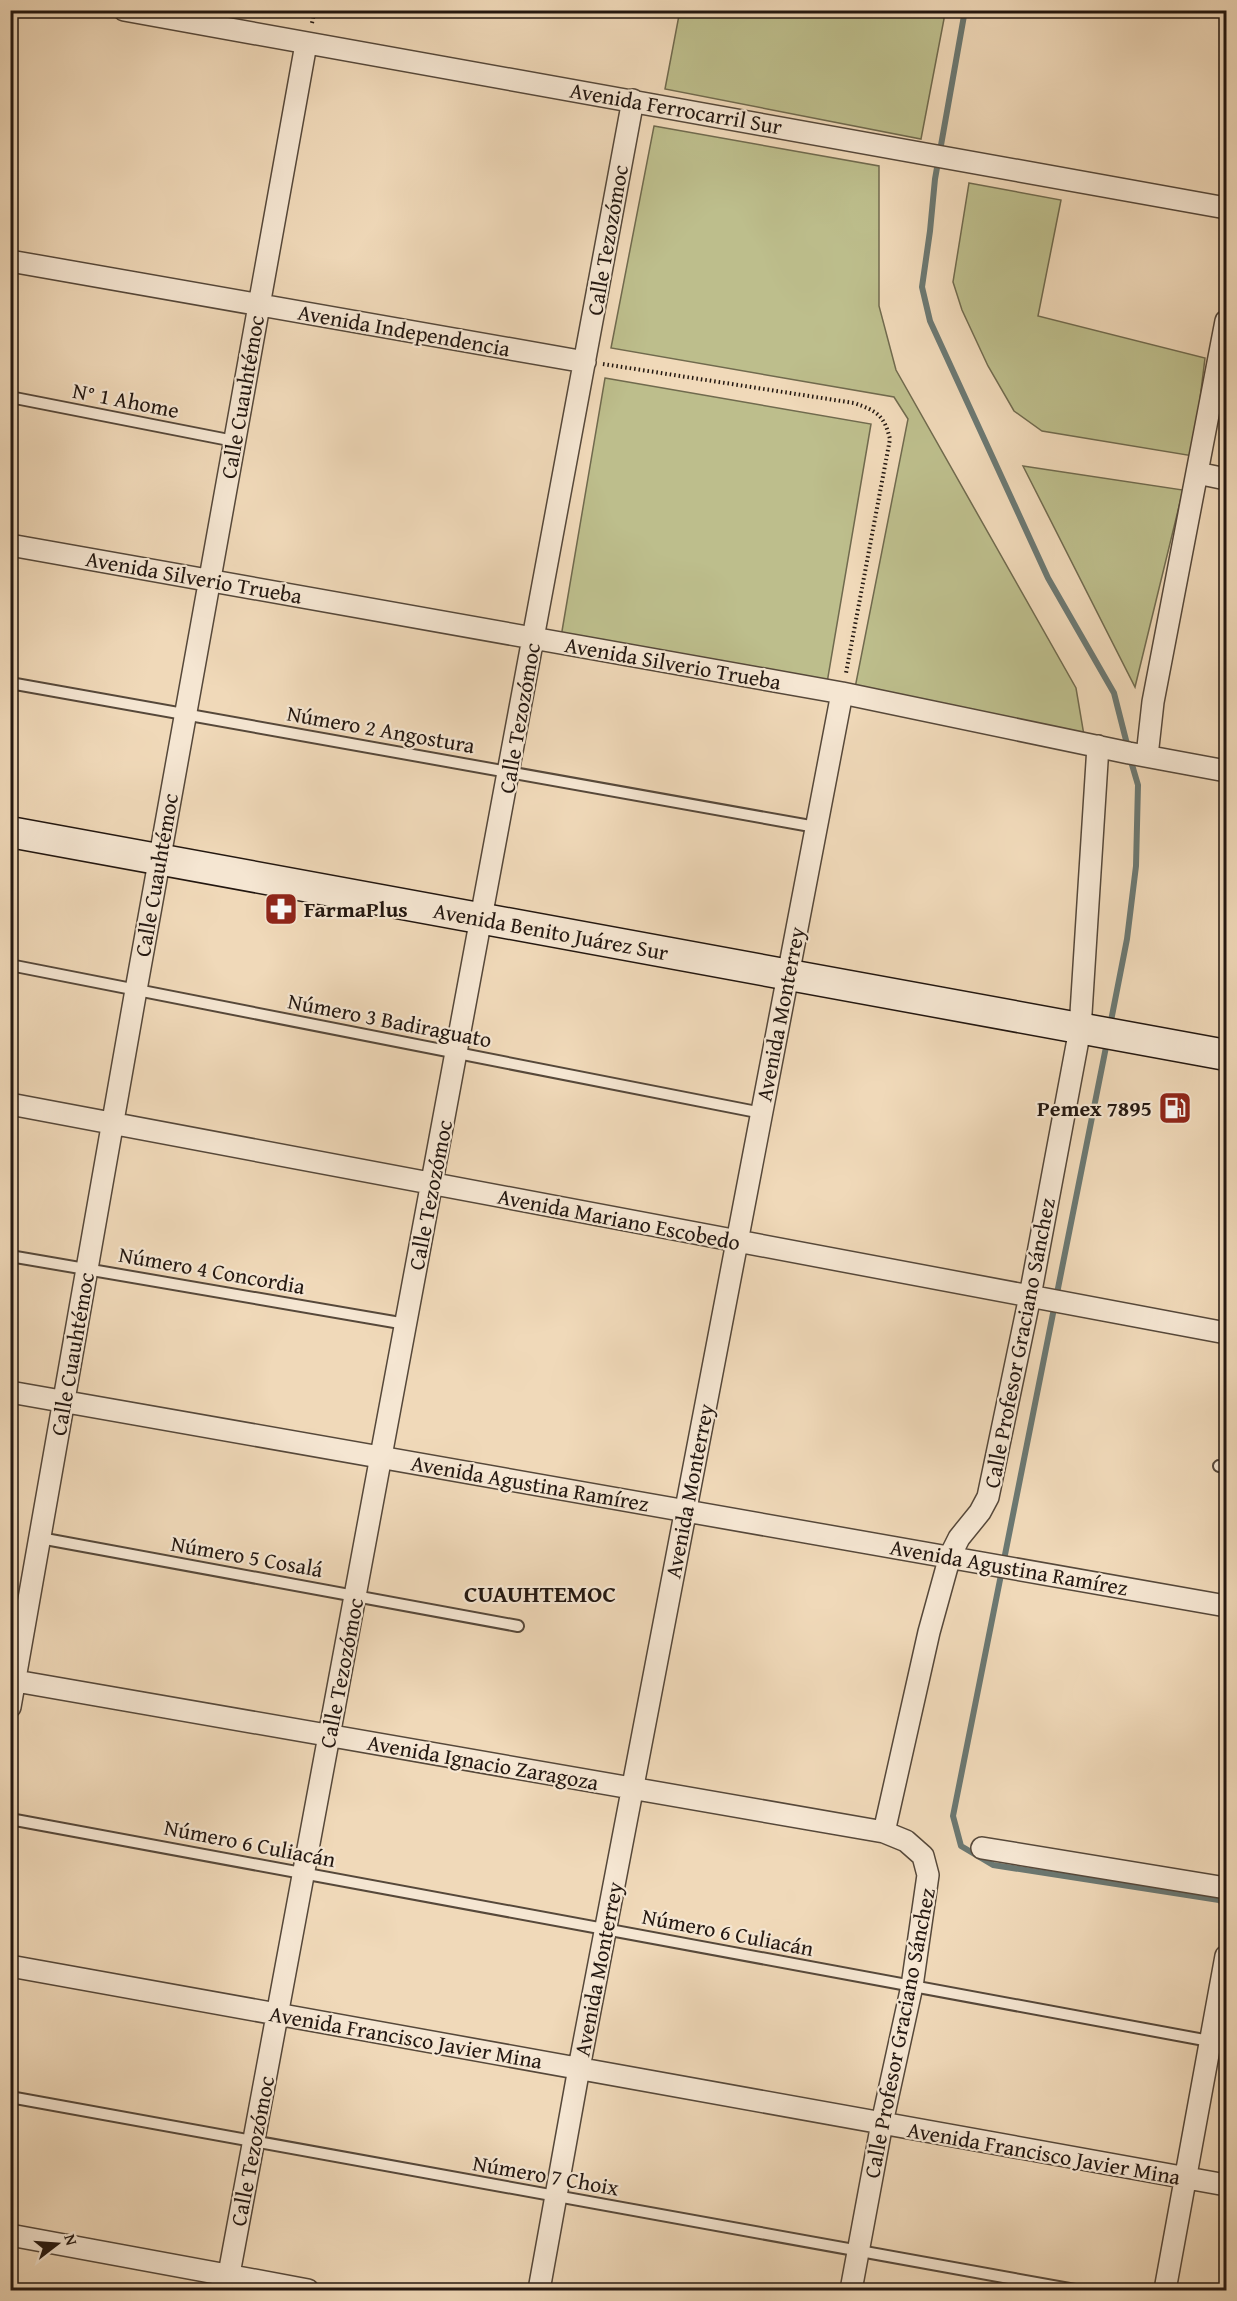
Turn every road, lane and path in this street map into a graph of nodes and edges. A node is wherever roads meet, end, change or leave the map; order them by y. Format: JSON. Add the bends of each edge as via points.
{"nodes":[{"id":1,"x":124,"y":10,"type":"edge"},
{"id":2,"x":306,"y":44,"type":"junction"},
{"id":3,"x":633,"y":100,"type":"junction"},
{"id":4,"x":1227,"y":208,"type":"edge"},
{"id":5,"x":10,"y":261,"type":"edge"},
{"id":6,"x":259,"y":304,"type":"junction"},
{"id":7,"x":1227,"y":321,"type":"edge"},
{"id":8,"x":585,"y":362,"type":"junction"},
{"id":9,"x":10,"y":397,"type":"edge"},
{"id":10,"x":234,"y":441,"type":"junction"},
{"id":11,"x":1197,"y":473,"type":"junction"},
{"id":12,"x":1227,"y":479,"type":"edge"},
{"id":13,"x":10,"y":544,"type":"edge"},
{"id":14,"x":209,"y":580,"type":"junction"},
{"id":15,"x":534,"y":638,"type":"junction"},
{"id":16,"x":10,"y":683,"type":"edge"},
{"id":17,"x":842,"y":693,"type":"junction"},
{"id":18,"x":185,"y":714,"type":"junction"},
{"id":19,"x":1098,"y":746,"type":"junction"},
{"id":20,"x":1147,"y":756,"type":"junction"},
{"id":21,"x":1227,"y":771,"type":"edge"},
{"id":22,"x":509,"y":772,"type":"junction"},
{"id":23,"x":816,"y":826,"type":"junction"},
{"id":24,"x":10,"y":832,"type":"edge"},
{"id":25,"x":159,"y":860,"type":"junction"},
{"id":26,"x":482,"y":919,"type":"junction"},
{"id":27,"x":10,"y":965,"type":"edge"},
{"id":28,"x":788,"y":975,"type":"junction"},
{"id":29,"x":136,"y":990,"type":"junction"},
{"id":30,"x":1086,"y":1030,"type":"junction"},
{"id":31,"x":457,"y":1053,"type":"junction"},
{"id":32,"x":1227,"y":1055,"type":"edge"},
{"id":33,"x":10,"y":1104,"type":"edge"},
{"id":34,"x":762,"y":1113,"type":"junction"},
{"id":35,"x":112,"y":1124,"type":"junction"},
{"id":36,"x":432,"y":1184,"type":"junction"},
{"id":37,"x":737,"y":1241,"type":"junction"},
{"id":38,"x":10,"y":1256,"type":"edge"},
{"id":39,"x":87,"y":1269,"type":"junction"},
{"id":40,"x":1030,"y":1296,"type":"junction"},
{"id":41,"x":406,"y":1324,"type":"junction"},
{"id":42,"x":1227,"y":1333,"type":"edge"},
{"id":43,"x":10,"y":1392,"type":"edge"},
{"id":44,"x":64,"y":1402,"type":"junction"},
{"id":45,"x":382,"y":1457,"type":"junction"},
{"id":46,"x":686,"y":1510,"type":"junction"},
{"id":47,"x":40,"y":1538,"type":"junction"},
{"id":48,"x":959,"y":1558,"type":"junction"},
{"id":49,"x":356,"y":1596,"type":"junction"},
{"id":50,"x":1227,"y":1606,"type":"edge"},
{"id":51,"x":518,"y":1626,"type":"dead end"},
{"id":52,"x":13,"y":1681,"type":"edge"},
{"id":53,"x":10,"y":1707,"type":"edge"},
{"id":54,"x":330,"y":1735,"type":"junction"},
{"id":55,"x":633,"y":1788,"type":"junction"},
{"id":56,"x":10,"y":1819,"type":"edge"},
{"id":57,"x":884,"y":1832,"type":"junction"},
{"id":58,"x":982,"y":1848,"type":"dead end"},
{"id":59,"x":304,"y":1873,"type":"junction"},
{"id":60,"x":1227,"y":1888,"type":"edge"},
{"id":61,"x":606,"y":1929,"type":"junction"},
{"id":62,"x":1227,"y":1956,"type":"edge"},
{"id":63,"x":10,"y":1966,"type":"edge"},
{"id":64,"x":912,"y":1986,"type":"junction"},
{"id":65,"x":278,"y":2014,"type":"junction"},
{"id":66,"x":1219,"y":2042,"type":"edge"},
{"id":67,"x":579,"y":2068,"type":"junction"},
{"id":68,"x":10,"y":2097,"type":"edge"},
{"id":69,"x":882,"y":2123,"type":"junction"},
{"id":70,"x":254,"y":2141,"type":"junction"},
{"id":71,"x":1186,"y":2178,"type":"junction"},
{"id":72,"x":1227,"y":2186,"type":"edge"},
{"id":73,"x":556,"y":2196,"type":"junction"},
{"id":74,"x":10,"y":2235,"type":"edge"},
{"id":75,"x":858,"y":2251,"type":"junction"},
{"id":76,"x":227,"y":2283,"type":"edge"},
{"id":77,"x":308,"y":2290,"type":"edge"},
{"id":78,"x":539,"y":2290,"type":"edge"},
{"id":79,"x":851,"y":2290,"type":"edge"},
{"id":80,"x":1075,"y":2290,"type":"edge"},
{"id":81,"x":1165,"y":2290,"type":"edge"}],
"edges":[{"from":1,"to":2,"type":"street","name":"Avenida Ferrocarril Sur"},
{"from":2,"to":3,"type":"street","name":"Avenida Ferrocarril Sur"},
{"from":2,"to":6,"type":"street","name":"Calle Cuauhtémoc"},
{"from":3,"to":4,"type":"street","name":"Avenida Ferrocarril Sur"},
{"from":3,"to":8,"type":"street","name":"Calle Tezozómoc"},
{"from":5,"to":6,"type":"street","name":"Avenida Independencia"},
{"from":6,"to":8,"type":"street","name":"Avenida Independencia"},
{"from":6,"to":10,"type":"street","name":"Calle Cuauhtémoc"},
{"from":7,"to":11,"type":"street"},
{"from":8,"to":15,"type":"street","name":"Calle Tezozómoc"},
{"from":8,"to":17,"type":"path","via":[[854,403],[873,409],[886,422],[890,439]]},
{"from":9,"to":10,"type":"lane","name":"N° 1 Ahome"},
{"from":10,"to":14,"type":"street","name":"Calle Cuauhtémoc"},
{"from":11,"to":12,"type":"street"},
{"from":11,"to":20,"type":"street","via":[[1153,702]]},
{"from":13,"to":14,"type":"street","name":"Avenida Silverio Trueba"},
{"from":14,"to":15,"type":"street","name":"Avenida Silverio Trueba"},
{"from":14,"to":18,"type":"street","name":"Calle Cuauhtémoc"},
{"from":15,"to":17,"type":"street","name":"Avenida Silverio Trueba"},
{"from":15,"to":22,"type":"street","name":"Calle Tezozómoc"},
{"from":16,"to":18,"type":"lane","name":"Número 2 Angostura"},
{"from":17,"to":19,"type":"street","name":"Avenida Silverio Trueba"},
{"from":17,"to":23,"type":"street","name":"Avenida Monterrey"},
{"from":18,"to":22,"type":"lane","name":"Número 2 Angostura"},
{"from":18,"to":25,"type":"street","name":"Calle Cuauhtémoc"},
{"from":19,"to":20,"type":"street","name":"Avenida Silverio Trueba"},
{"from":19,"to":30,"type":"street","name":"Calle Profesor Graciano Sánchez"},
{"from":20,"to":21,"type":"street","name":"Avenida Silverio Trueba"},
{"from":22,"to":23,"type":"lane","name":"Número 2 Angostura"},
{"from":22,"to":26,"type":"street","name":"Calle Tezozómoc"},
{"from":23,"to":28,"type":"street","name":"Avenida Monterrey"},
{"from":24,"to":25,"type":"street","name":"Avenida Benito Juárez Sur"},
{"from":25,"to":26,"type":"street","name":"Avenida Benito Juárez Sur"},
{"from":25,"to":29,"type":"street","name":"Calle Cuauhtémoc"},
{"from":26,"to":28,"type":"street","name":"Avenida Benito Juárez Sur"},
{"from":26,"to":31,"type":"street","name":"Calle Tezozómoc"},
{"from":27,"to":29,"type":"lane","name":"Número 3 Badiraguato"},
{"from":28,"to":30,"type":"street","name":"Avenida Benito Juárez Sur"},
{"from":28,"to":34,"type":"street","name":"Avenida Monterrey"},
{"from":29,"to":31,"type":"lane","name":"Número 3 Badiraguato"},
{"from":29,"to":35,"type":"street","name":"Calle Cuauhtémoc"},
{"from":30,"to":32,"type":"street","name":"Avenida Benito Juárez Sur"},
{"from":30,"to":40,"type":"street","name":"Calle Profesor Graciano Sánchez"},
{"from":31,"to":34,"type":"lane","name":"Número 3 Badiraguato"},
{"from":31,"to":36,"type":"street","name":"Calle Tezozómoc"},
{"from":33,"to":35,"type":"street","name":"Avenida Mariano Escobedo"},
{"from":34,"to":37,"type":"street","name":"Avenida Monterrey"},
{"from":35,"to":36,"type":"street","name":"Avenida Mariano Escobedo"},
{"from":35,"to":39,"type":"street","name":"Calle Cuauhtémoc"},
{"from":36,"to":37,"type":"street","name":"Avenida Mariano Escobedo"},
{"from":36,"to":41,"type":"street","name":"Calle Tezozómoc"},
{"from":37,"to":40,"type":"street","name":"Avenida Mariano Escobedo"},
{"from":37,"to":46,"type":"street","name":"Avenida Monterrey"},
{"from":38,"to":39,"type":"lane","name":"Número 4 Concordia"},
{"from":39,"to":41,"type":"lane","name":"Número 4 Concordia"},
{"from":39,"to":44,"type":"street","name":"Calle Cuauhtémoc"},
{"from":40,"to":42,"type":"street","name":"Avenida Mariano Escobedo"},
{"from":40,"to":48,"type":"street","name":"Calle Profesor Graciano Sánchez","via":[[988,1497],[958,1539]]},
{"from":41,"to":45,"type":"street","name":"Calle Tezozómoc"},
{"from":43,"to":44,"type":"street","name":"Avenida Agustina Ramírez"},
{"from":44,"to":45,"type":"street","name":"Avenida Agustina Ramírez"},
{"from":44,"to":47,"type":"street","name":"Calle Cuauhtémoc"},
{"from":45,"to":46,"type":"street","name":"Avenida Agustina Ramírez"},
{"from":45,"to":49,"type":"street","name":"Calle Tezozómoc"},
{"from":46,"to":48,"type":"street","name":"Avenida Agustina Ramírez"},
{"from":46,"to":55,"type":"street","name":"Avenida Monterrey"},
{"from":47,"to":49,"type":"lane","name":"Número 5 Cosalá"},
{"from":47,"to":52,"type":"street","name":"Calle Cuauhtémoc"},
{"from":48,"to":50,"type":"street","name":"Avenida Agustina Ramírez"},
{"from":48,"to":57,"type":"street","name":"Calle Profesor Graciano Sánchez","via":[[929,1632]]},
{"from":49,"to":51,"type":"lane","name":"Número 5 Cosalá"},
{"from":49,"to":54,"type":"street","name":"Calle Tezozómoc"},
{"from":52,"to":53,"type":"street","name":"Calle Cuauhtémoc"},
{"from":52,"to":54,"type":"street","name":"Avenida Ignacio Zaragoza"},
{"from":54,"to":55,"type":"street","name":"Avenida Ignacio Zaragoza"},
{"from":54,"to":59,"type":"street","name":"Calle Tezozómoc"},
{"from":55,"to":57,"type":"street","name":"Avenida Ignacio Zaragoza"},
{"from":55,"to":61,"type":"street","name":"Avenida Monterrey"},
{"from":56,"to":59,"type":"lane","name":"Número 6 Culiacán"},
{"from":57,"to":64,"type":"street","name":"Calle Profesor Graciano Sánchez","via":[[906,1841],[923,1856],[928,1875]]},
{"from":58,"to":60,"type":"street"},
{"from":59,"to":61,"type":"lane","name":"Número 6 Culiacán"},
{"from":59,"to":65,"type":"street","name":"Calle Tezozómoc"},
{"from":61,"to":64,"type":"lane","name":"Número 6 Culiacán"},
{"from":61,"to":67,"type":"street","name":"Avenida Monterrey"},
{"from":62,"to":66,"type":"street"},
{"from":63,"to":65,"type":"street","name":"Avenida Francisco Javier Mina"},
{"from":64,"to":66,"type":"lane","name":"Número 6 Culiacán"},
{"from":64,"to":69,"type":"street","name":"Calle Profesor Graciano Sánchez"},
{"from":65,"to":67,"type":"street","name":"Avenida Francisco Javier Mina"},
{"from":65,"to":70,"type":"street","name":"Calle Tezozómoc"},
{"from":66,"to":71,"type":"street"},
{"from":67,"to":69,"type":"street","name":"Avenida Francisco Javier Mina"},
{"from":67,"to":73,"type":"street","name":"Avenida Monterrey"},
{"from":68,"to":70,"type":"lane","name":"Número 7 Choix"},
{"from":69,"to":71,"type":"street","name":"Avenida Francisco Javier Mina"},
{"from":69,"to":75,"type":"street","name":"Calle Profesor Graciano Sánchez"},
{"from":70,"to":73,"type":"lane","name":"Número 7 Choix"},
{"from":70,"to":76,"type":"street","name":"Calle Tezozómoc"},
{"from":71,"to":72,"type":"street","name":"Avenida Francisco Javier Mina"},
{"from":71,"to":81,"type":"street"},
{"from":73,"to":75,"type":"lane","name":"Número 7 Choix"},
{"from":73,"to":78,"type":"street","name":"Avenida Monterrey"},
{"from":74,"to":76,"type":"street"},
{"from":75,"to":79,"type":"street","name":"Calle Profesor Graciano Sánchez"},
{"from":75,"to":80,"type":"lane","name":"Número 7 Choix"},
{"from":76,"to":77,"type":"street"}]}
